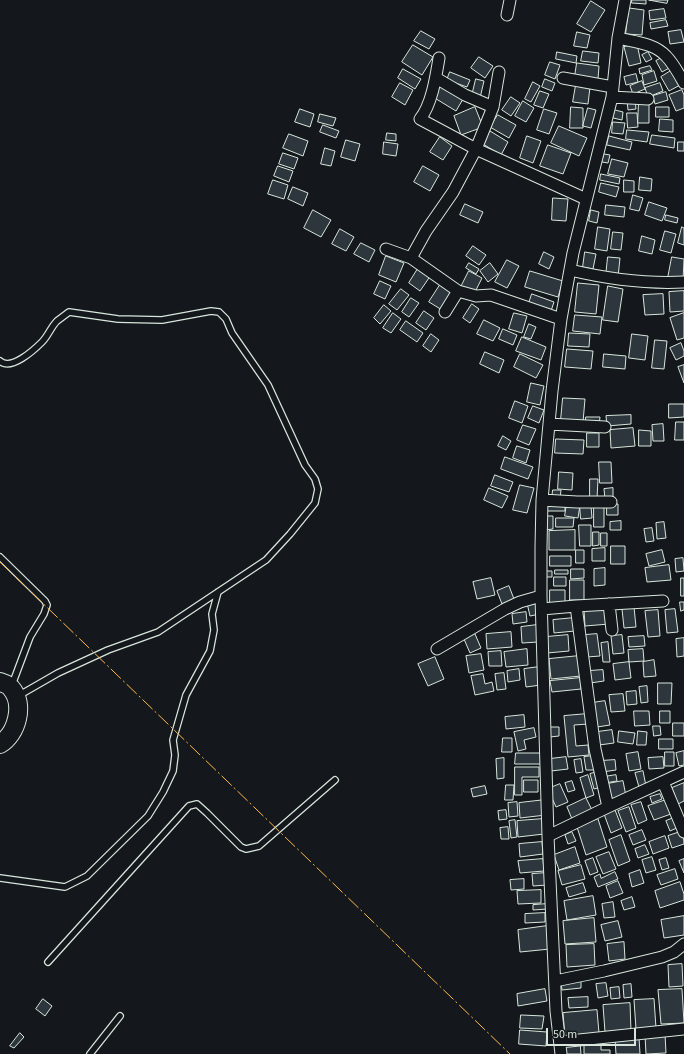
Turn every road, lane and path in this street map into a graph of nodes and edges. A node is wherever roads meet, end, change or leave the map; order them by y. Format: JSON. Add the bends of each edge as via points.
{"nodes":[{"id":1,"x":510,"y":0,"type":"edge"},
{"id":2,"x":625,"y":0,"type":"edge"},
{"id":3,"x":507,"y":15,"type":"dead end"},
{"id":4,"x":618,"y":38,"type":"junction"},
{"id":5,"x":439,"y":58,"type":"dead end"},
{"id":6,"x":499,"y":72,"type":"dead end"},
{"id":7,"x":436,"y":78,"type":"junction"},
{"id":8,"x":563,"y":78,"type":"dead end"},
{"id":9,"x":684,"y":82,"type":"edge"},
{"id":10,"x":613,"y":92,"type":"junction"},
{"id":11,"x":648,"y":99,"type":"dead end"},
{"id":12,"x":493,"y":107,"type":"junction"},
{"id":13,"x":476,"y":149,"type":"junction"},
{"id":14,"x":586,"y":199,"type":"junction"},
{"id":15,"x":386,"y":248,"type":"dead end"},
{"id":16,"x":411,"y":258,"type":"junction"},
{"id":17,"x":570,"y":270,"type":"junction"},
{"id":18,"x":684,"y":282,"type":"edge"},
{"id":19,"x":458,"y":291,"type":"junction"},
{"id":20,"x":445,"y":312,"type":"dead end"},
{"id":21,"x":561,"y":319,"type":"junction"},
{"id":22,"x":0,"y":360,"type":"edge"},
{"id":23,"x":549,"y":424,"type":"junction"},
{"id":24,"x":605,"y":427,"type":"dead end"},
{"id":25,"x":542,"y":500,"type":"junction"},
{"id":26,"x":612,"y":502,"type":"dead end"},
{"id":27,"x":0,"y":558,"type":"edge"},
{"id":28,"x":218,"y":592,"type":"junction"},
{"id":29,"x":541,"y":596,"type":"junction"},
{"id":30,"x":663,"y":601,"type":"dead end"},
{"id":31,"x":609,"y":604,"type":"junction"},
{"id":32,"x":576,"y":606,"type":"junction"},
{"id":33,"x":542,"y":609,"type":"junction"},
{"id":34,"x":612,"y":630,"type":"dead end"},
{"id":35,"x":437,"y":649,"type":"dead end"},
{"id":36,"x":9,"y":688,"type":"edge"},
{"id":37,"x":0,"y":744,"type":"edge"},
{"id":38,"x":684,"y":772,"type":"edge"},
{"id":39,"x":335,"y":780,"type":"dead end"},
{"id":40,"x":663,"y":782,"type":"junction"},
{"id":41,"x":608,"y":807,"type":"junction"},
{"id":42,"x":684,"y":832,"type":"edge"},
{"id":43,"x":548,"y":836,"type":"junction"},
{"id":44,"x":0,"y":878,"type":"edge"},
{"id":45,"x":684,"y":944,"type":"edge"},
{"id":46,"x":48,"y":962,"type":"dead end"},
{"id":47,"x":555,"y":981,"type":"junction"},
{"id":48,"x":120,"y":1016,"type":"dead end"},
{"id":49,"x":684,"y":1029,"type":"edge"},
{"id":50,"x":560,"y":1042,"type":"junction"},
{"id":51,"x":90,"y":1054,"type":"edge"},
{"id":52,"x":561,"y":1054,"type":"edge"}],
"edges":[{"from":1,"to":3,"type":"street"},
{"from":2,"to":4,"type":"street"},
{"from":4,"to":9,"type":"street","via":[[645,44],[660,51]]},
{"from":4,"to":10,"type":"street"},
{"from":5,"to":7,"type":"street"},
{"from":6,"to":12,"type":"street"},
{"from":7,"to":12,"type":"street","via":[[465,95]]},
{"from":7,"to":13,"type":"street","via":[[420,119]]},
{"from":8,"to":10,"type":"street"},
{"from":10,"to":11,"type":"street"},
{"from":10,"to":14,"type":"street"},
{"from":12,"to":13,"type":"street"},
{"from":13,"to":14,"type":"street"},
{"from":13,"to":16,"type":"street"},
{"from":14,"to":17,"type":"street"},
{"from":15,"to":16,"type":"street"},
{"from":16,"to":19,"type":"street"},
{"from":17,"to":18,"type":"street","via":[[621,280]]},
{"from":17,"to":21,"type":"street"},
{"from":19,"to":20,"type":"street"},
{"from":19,"to":21,"type":"street","via":[[476,296],[491,295]]},
{"from":21,"to":23,"type":"street"},
{"from":22,"to":28,"type":"lane","via":[[9,364],[26,356],[43,342],[57,322],[69,312],[118,319],[162,320],[211,311],[219,312],[226,319],[232,333],[268,385],[318,489],[315,503],[266,560]]},
{"from":23,"to":24,"type":"street"},
{"from":23,"to":25,"type":"street"},
{"from":25,"to":26,"type":"street"},
{"from":25,"to":29,"type":"street"},
{"from":27,"to":36,"type":"lane","via":[[47,605],[30,637]]},
{"from":28,"to":36,"type":"lane","via":[[158,632],[58,673]]},
{"from":28,"to":44,"type":"lane","via":[[212,614],[214,630],[210,651],[186,695],[173,740],[173,771],[148,816],[88,876],[65,887]]},
{"from":29,"to":33,"type":"street"},
{"from":29,"to":35,"type":"street","via":[[504,609]]},
{"from":30,"to":31,"type":"street"},
{"from":31,"to":32,"type":"street"},
{"from":31,"to":34,"type":"street"},
{"from":32,"to":33,"type":"street"},
{"from":32,"to":41,"type":"street","via":[[595,748]]},
{"from":33,"to":43,"type":"street"},
{"from":36,"to":37,"type":"highway","via":[[18,705],[18,712],[14,726],[6,740]]},
{"from":38,"to":40,"type":"street"},
{"from":39,"to":46,"type":"lane","via":[[259,846],[246,849],[197,804],[189,806]]},
{"from":40,"to":41,"type":"street"},
{"from":40,"to":42,"type":"street"},
{"from":41,"to":43,"type":"street"},
{"from":43,"to":47,"type":"street"},
{"from":45,"to":47,"type":"street","via":[[662,957]]},
{"from":47,"to":50,"type":"street"},
{"from":48,"to":51,"type":"lane"},
{"from":49,"to":50,"type":"street"},
{"from":50,"to":52,"type":"street"}]}
